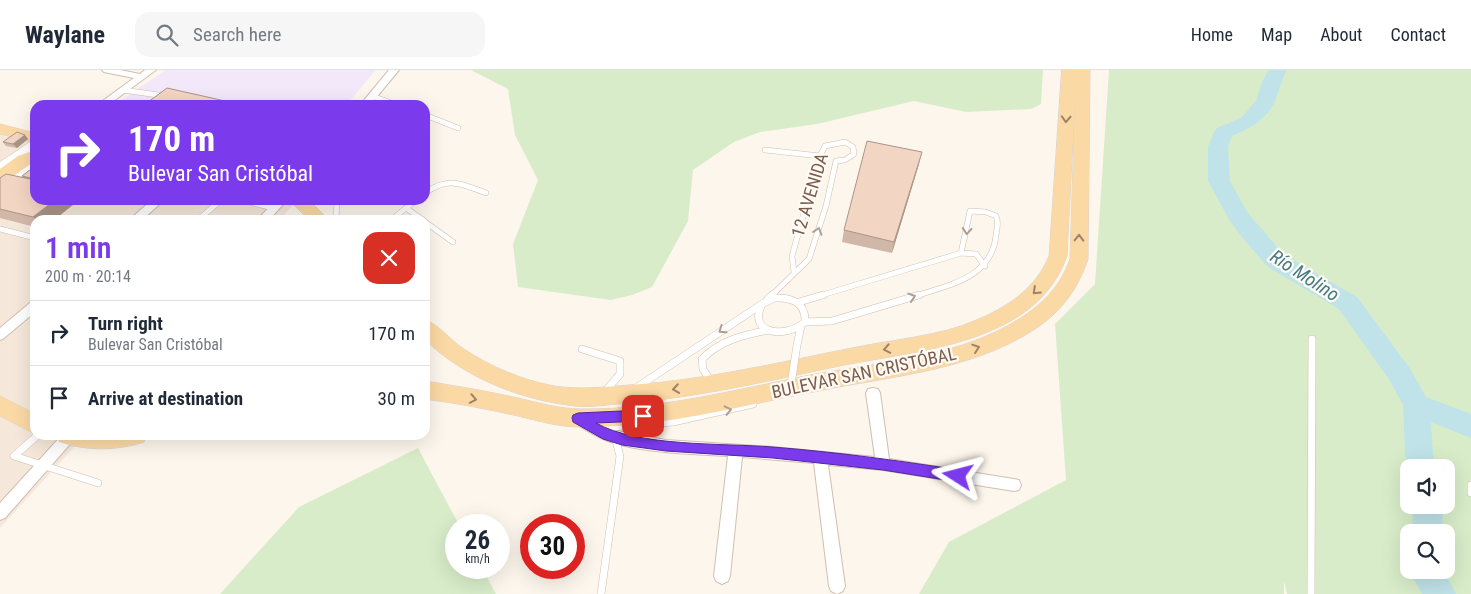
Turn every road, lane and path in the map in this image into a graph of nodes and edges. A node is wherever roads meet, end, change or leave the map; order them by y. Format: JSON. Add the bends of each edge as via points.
{"nodes":[{"id":1,"x":107,"y":70,"type":"edge"},
{"id":2,"x":151,"y":70,"type":"edge"},
{"id":3,"x":394,"y":70,"type":"edge"},
{"id":4,"x":1069,"y":70,"type":"edge"},
{"id":5,"x":1083,"y":70,"type":"edge"},
{"id":6,"x":142,"y":77,"type":"junction"},
{"id":7,"x":123,"y":90,"type":"junction"},
{"id":8,"x":372,"y":96,"type":"junction"},
{"id":9,"x":175,"y":98,"type":"edge"},
{"id":10,"x":109,"y":100,"type":"edge"},
{"id":11,"x":369,"y":100,"type":"edge"},
{"id":12,"x":383,"y":100,"type":"edge"},
{"id":13,"x":430,"y":117,"type":"edge"},
{"id":14,"x":458,"y":128,"type":"dead end"},
{"id":15,"x":0,"y":129,"type":"edge"},
{"id":16,"x":30,"y":137,"type":"edge"},
{"id":17,"x":30,"y":148,"type":"edge"},
{"id":18,"x":765,"y":150,"type":"dead end"},
{"id":19,"x":820,"y":156,"type":"junction"},
{"id":20,"x":30,"y":157,"type":"edge"},
{"id":21,"x":0,"y":169,"type":"edge"},
{"id":22,"x":30,"y":169,"type":"edge"},
{"id":23,"x":0,"y":177,"type":"edge"},
{"id":24,"x":430,"y":189,"type":"edge"},
{"id":25,"x":0,"y":191,"type":"edge"},
{"id":26,"x":486,"y":193,"type":"dead end"},
{"id":27,"x":153,"y":205,"type":"edge"},
{"id":28,"x":215,"y":205,"type":"edge"},
{"id":29,"x":277,"y":205,"type":"edge"},
{"id":30,"x":304,"y":205,"type":"edge"},
{"id":31,"x":410,"y":205,"type":"edge"},
{"id":32,"x":406,"y":208,"type":"junction"},
{"id":33,"x":141,"y":215,"type":"edge"},
{"id":34,"x":204,"y":215,"type":"edge"},
{"id":35,"x":267,"y":215,"type":"edge"},
{"id":36,"x":315,"y":215,"type":"edge"},
{"id":37,"x":397,"y":215,"type":"edge"},
{"id":38,"x":416,"y":215,"type":"edge"},
{"id":39,"x":430,"y":225,"type":"edge"},
{"id":40,"x":0,"y":229,"type":"edge"},
{"id":41,"x":30,"y":236,"type":"edge"},
{"id":42,"x":453,"y":242,"type":"dead end"},
{"id":43,"x":961,"y":252,"type":"junction"},
{"id":44,"x":985,"y":266,"type":"junction"},
{"id":45,"x":794,"y":272,"type":"junction"},
{"id":46,"x":765,"y":302,"type":"junction"},
{"id":47,"x":799,"y":302,"type":"junction"},
{"id":48,"x":30,"y":309,"type":"edge"},
{"id":49,"x":803,"y":324,"type":"junction"},
{"id":50,"x":770,"y":330,"type":"junction"},
{"id":51,"x":430,"y":333,"type":"edge"},
{"id":52,"x":0,"y":335,"type":"edge"},
{"id":53,"x":1312,"y":339,"type":"dead end"},
{"id":54,"x":582,"y":349,"type":"dead end"},
{"id":55,"x":712,"y":383,"type":"junction"},
{"id":56,"x":430,"y":391,"type":"edge"},
{"id":57,"x":873,"y":393,"type":"dead end"},
{"id":58,"x":628,"y":394,"type":"junction"},
{"id":59,"x":601,"y":395,"type":"junction"},
{"id":60,"x":0,"y":405,"type":"edge"},
{"id":61,"x":0,"y":416,"type":"edge"},
{"id":62,"x":30,"y":422,"type":"edge"},
{"id":63,"x":586,"y":423,"type":"junction"},
{"id":64,"x":30,"y":424,"type":"edge"},
{"id":65,"x":615,"y":437,"type":"junction"},
{"id":66,"x":32,"y":440,"type":"edge"},
{"id":67,"x":65,"y":440,"type":"edge"},
{"id":68,"x":87,"y":440,"type":"edge"},
{"id":69,"x":109,"y":440,"type":"edge"},
{"id":70,"x":736,"y":450,"type":"junction"},
{"id":71,"x":820,"y":458,"type":"junction"},
{"id":72,"x":883,"y":464,"type":"junction"},
{"id":73,"x":45,"y":466,"type":"junction"},
{"id":74,"x":98,"y":483,"type":"dead end"},
{"id":75,"x":1014,"y":485,"type":"dead end"},
{"id":76,"x":1471,"y":485,"type":"edge"},
{"id":77,"x":1471,"y":493,"type":"edge"},
{"id":78,"x":0,"y":513,"type":"edge"},
{"id":79,"x":722,"y":576,"type":"dead end"},
{"id":80,"x":838,"y":586,"type":"dead end"},
{"id":81,"x":601,"y":594,"type":"edge"},
{"id":82,"x":1311,"y":594,"type":"edge"}],
"edges":[{"from":1,"to":6,"type":"street"},
{"from":2,"to":6,"type":"street"},
{"from":3,"to":8,"type":"street"},
{"from":4,"to":55,"type":"main road","name":"BULEVAR SAN CRISTÓBAL","one_way":true,"via":[[1058,256],[1055,267],[1038,290],[1006,314],[967,331]]},
{"from":63,"to":5,"type":"main road","name":"BULEVAR SAN CRISTÓBAL","one_way":true,"via":[[699,407],[924,362],[982,346],[1041,314],[1069,284],[1079,259]]},
{"from":6,"to":7,"type":"street"},
{"from":7,"to":9,"type":"lane"},
{"from":7,"to":10,"type":"street"},
{"from":8,"to":11,"type":"street"},
{"from":8,"to":12,"type":"lane"},
{"from":13,"to":14,"type":"lane"},
{"from":15,"to":16,"type":"main road"},
{"from":17,"to":21,"type":"main road"},
{"from":18,"to":19,"type":"lane"},
{"from":19,"to":45,"type":"lane","name":"12 AVENIDA","via":[[792,256]]},
{"from":45,"to":19,"type":"lane","name":"12 AVENIDA","one_way":true,"via":[[809,259],[836,161],[854,154],[853,147],[845,142],[836,142],[825,146]]},
{"from":20,"to":23,"type":"main road"},
{"from":22,"to":25,"type":"main road"},
{"from":24,"to":26,"type":"lane","via":[[449,181]]},
{"from":27,"to":33,"type":"street"},
{"from":28,"to":34,"type":"lane"},
{"from":29,"to":35,"type":"street"},
{"from":30,"to":36,"type":"main road"},
{"from":31,"to":32,"type":"lane"},
{"from":32,"to":37,"type":"lane"},
{"from":32,"to":38,"type":"lane"},
{"from":39,"to":42,"type":"lane"},
{"from":40,"to":41,"type":"lane"},
{"from":43,"to":44,"type":"lane","via":[[978,254]]},
{"from":44,"to":43,"type":"lane","one_way":true,"via":[[996,240],[996,216],[970,211]]},
{"from":43,"to":47,"type":"lane"},
{"from":49,"to":44,"type":"lane","one_way":true,"via":[[832,321],[880,308],[959,282]]},
{"from":45,"to":46,"type":"lane","name":"12 AVENIDA"},
{"from":46,"to":47,"type":"lane","via":[[780,297]]},
{"from":46,"to":50,"type":"lane","via":[[759,308],[758,318]]},
{"from":46,"to":58,"type":"lane","name":"12 AVENIDA","one_way":true},
{"from":47,"to":49,"type":"lane","via":[[805,311]]},
{"from":48,"to":52,"type":"street"},
{"from":49,"to":50,"type":"lane","via":[[790,332]]},
{"from":63,"to":49,"type":"lane","one_way":true,"bridge":true,"via":[[673,422],[785,396],[790,391]]},
{"from":50,"to":55,"type":"lane","via":[[726,340],[711,349],[702,359],[702,369]]},
{"from":51,"to":59,"type":"main road","name":"BULEVAR SAN CRISTÓBAL","via":[[462,358],[508,381],[557,395]]},
{"from":53,"to":82,"type":"lane"},
{"from":54,"to":59,"type":"lane","via":[[620,361],[623,366],[615,382]]},
{"from":55,"to":58,"type":"main road","name":"BULEVAR SAN CRISTÓBAL","one_way":true},
{"from":56,"to":63,"type":"main road","name":"BULEVAR SAN CRISTÓBAL","one_way":true},
{"from":57,"to":72,"type":"street"},
{"from":58,"to":59,"type":"main road","name":"BULEVAR SAN CRISTÓBAL"},
{"from":60,"to":62,"type":"main road"},
{"from":61,"to":64,"type":"main road"},
{"from":63,"to":65,"type":"street"},
{"from":65,"to":70,"type":"street","via":[[666,446]]},
{"from":65,"to":81,"type":"lane","via":[[620,456]]},
{"from":66,"to":73,"type":"lane","via":[[14,456]]},
{"from":67,"to":73,"type":"street"},
{"from":68,"to":69,"type":"main road"},
{"from":70,"to":71,"type":"street"},
{"from":70,"to":79,"type":"street"},
{"from":71,"to":72,"type":"street"},
{"from":71,"to":80,"type":"street"},
{"from":72,"to":75,"type":"street"},
{"from":73,"to":74,"type":"lane"},
{"from":73,"to":78,"type":"street"},
{"from":76,"to":77,"type":"lane"}]}
